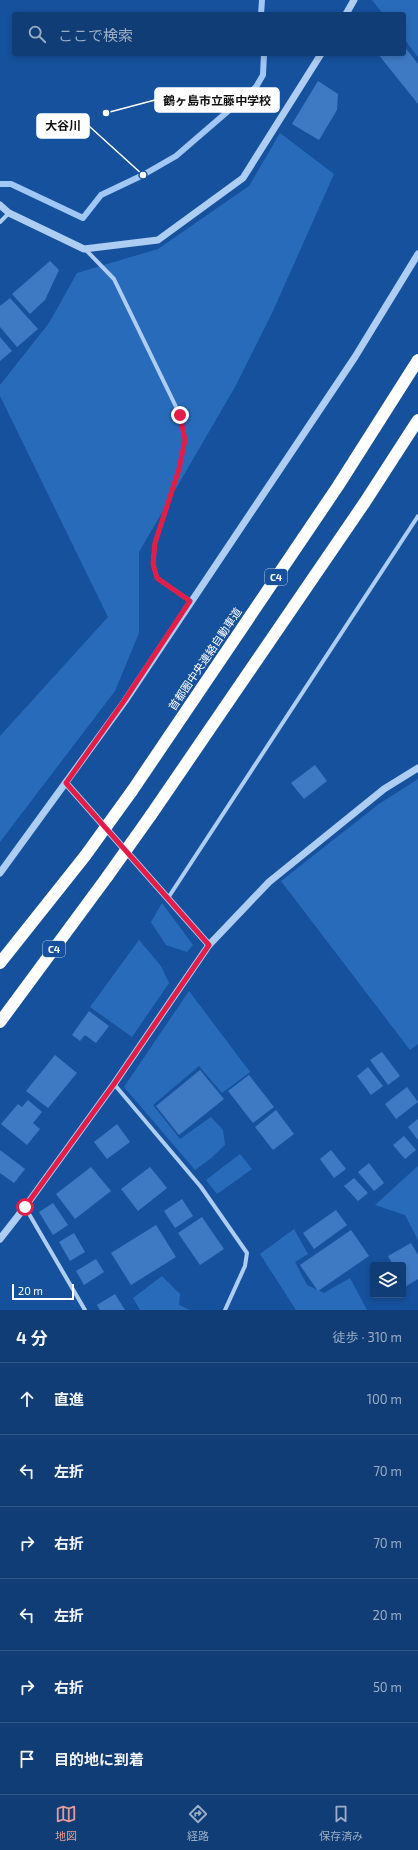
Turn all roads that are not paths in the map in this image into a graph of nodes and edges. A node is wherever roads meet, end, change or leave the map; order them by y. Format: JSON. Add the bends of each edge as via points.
{"nodes":[{"id":1,"x":354,"y":0,"type":"edge"},
{"id":2,"x":347,"y":12,"type":"edge"},
{"id":3,"x":320,"y":56,"type":"edge"},
{"id":4,"x":0,"y":205,"type":"edge"},
{"id":5,"x":10,"y":213,"type":"junction"},
{"id":6,"x":0,"y":222,"type":"edge"},
{"id":7,"x":84,"y":249,"type":"junction"},
{"id":8,"x":418,"y":254,"type":"edge"},
{"id":9,"x":418,"y":360,"type":"edge"},
{"id":10,"x":418,"y":420,"type":"edge"},
{"id":11,"x":418,"y":516,"type":"edge"},
{"id":12,"x":190,"y":601,"type":"junction"},
{"id":13,"x":418,"y":768,"type":"edge"},
{"id":14,"x":66,"y":783,"type":"junction"},
{"id":15,"x":0,"y":873,"type":"edge"},
{"id":16,"x":168,"y":898,"type":"junction"},
{"id":17,"x":209,"y":945,"type":"junction"},
{"id":18,"x":0,"y":963,"type":"edge"},
{"id":19,"x":0,"y":1022,"type":"edge"},
{"id":20,"x":114,"y":1084,"type":"junction"},
{"id":21,"x":25,"y":1207,"type":"junction"},
{"id":22,"x":0,"y":1239,"type":"edge"},
{"id":23,"x":85,"y":1310,"type":"edge"},
{"id":24,"x":225,"y":1310,"type":"edge"}],
"edges":[{"from":1,"to":2,"type":"street"},
{"from":3,"to":7,"type":"street","via":[[243,178],[158,240]]},
{"from":4,"to":5,"type":"street"},
{"from":5,"to":6,"type":"street"},
{"from":5,"to":7,"type":"street"},
{"from":7,"to":12,"type":"street","via":[[114,279],[180,415],[185,440],[179,469],[155,543],[153,564],[157,578]]},
{"from":8,"to":12,"type":"street","via":[[355,357]]},
{"from":9,"to":18,"type":"highway","name":"首都圏中央連絡自動車道","number":"C4","bridge":true,"via":[[338,486],[132,791],[85,856]]},
{"from":10,"to":19,"type":"highway","number":"C4","bridge":true,"via":[[361,509],[151,815]]},
{"from":11,"to":16,"type":"street"},
{"from":12,"to":14,"type":"street"},
{"from":13,"to":17,"type":"street","via":[[384,789],[269,882]]},
{"from":14,"to":15,"type":"street"},
{"from":14,"to":16,"type":"street"},
{"from":16,"to":17,"type":"street"},
{"from":17,"to":20,"type":"street"},
{"from":20,"to":21,"type":"street"},
{"from":20,"to":24,"type":"street","via":[[201,1187],[247,1253],[245,1266]]},
{"from":21,"to":22,"type":"street"},
{"from":21,"to":23,"type":"street"}]}
